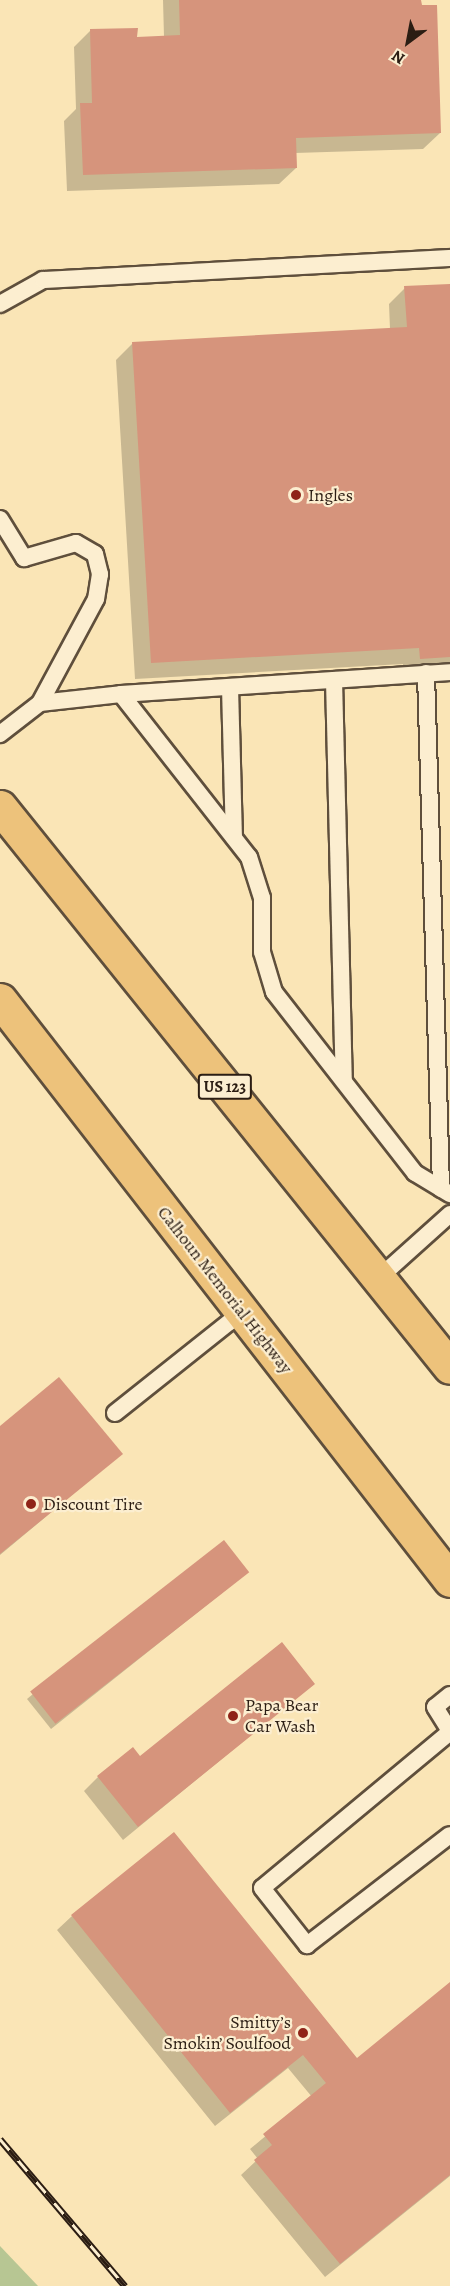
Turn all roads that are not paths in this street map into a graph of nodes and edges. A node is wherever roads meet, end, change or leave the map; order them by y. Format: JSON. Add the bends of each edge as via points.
{"nodes":[{"id":1,"x":450,"y":258,"type":"edge"},
{"id":2,"x":0,"y":304,"type":"edge"},
{"id":3,"x":0,"y":519,"type":"edge"},
{"id":4,"x":450,"y":672,"type":"edge"},
{"id":5,"x":426,"y":673,"type":"junction"},
{"id":6,"x":334,"y":680,"type":"junction"},
{"id":7,"x":230,"y":687,"type":"junction"},
{"id":8,"x":121,"y":694,"type":"junction"},
{"id":9,"x":40,"y":703,"type":"junction"},
{"id":10,"x":0,"y":734,"type":"edge"},
{"id":11,"x":0,"y":807,"type":"edge"},
{"id":12,"x":234,"y":837,"type":"junction"},
{"id":13,"x":0,"y":1000,"type":"edge"},
{"id":14,"x":344,"y":1081,"type":"junction"},
{"id":15,"x":445,"y":1192,"type":"edge"},
{"id":16,"x":450,"y":1215,"type":"edge"},
{"id":17,"x":381,"y":1276,"type":"junction"},
{"id":18,"x":242,"y":1312,"type":"junction"},
{"id":19,"x":450,"y":1367,"type":"edge"},
{"id":20,"x":115,"y":1413,"type":"dead end"},
{"id":21,"x":450,"y":1580,"type":"edge"},
{"id":22,"x":450,"y":1695,"type":"edge"},
{"id":23,"x":450,"y":1732,"type":"edge"},
{"id":24,"x":450,"y":1835,"type":"edge"}],
"edges":[{"from":1,"to":2,"type":"lane","via":[[43,280]]},
{"from":3,"to":9,"type":"lane","via":[[24,558],[76,543],[95,554],[100,574],[96,599]]},
{"from":4,"to":5,"type":"lane"},
{"from":5,"to":6,"type":"lane"},
{"from":5,"to":15,"type":"lane"},
{"from":6,"to":7,"type":"lane"},
{"from":6,"to":14,"type":"lane"},
{"from":7,"to":8,"type":"lane"},
{"from":7,"to":12,"type":"lane"},
{"from":8,"to":9,"type":"lane"},
{"from":8,"to":12,"type":"lane"},
{"from":9,"to":10,"type":"lane"},
{"from":11,"to":17,"type":"highway","number":"US 123"},
{"from":12,"to":14,"type":"lane","via":[[249,857],[262,898],[262,952],[274,992]]},
{"from":13,"to":18,"type":"highway","name":"Calhoun Memorial Highway"},
{"from":14,"to":15,"type":"lane","via":[[415,1173]]},
{"from":16,"to":17,"type":"lane"},
{"from":17,"to":19,"type":"highway","number":"US 123"},
{"from":18,"to":20,"type":"lane"},
{"from":18,"to":21,"type":"highway","name":"Calhoun Memorial Highway"},
{"from":22,"to":23,"type":"lane","via":[[435,1707]]},
{"from":23,"to":24,"type":"lane","via":[[262,1888],[307,1945]]}]}
